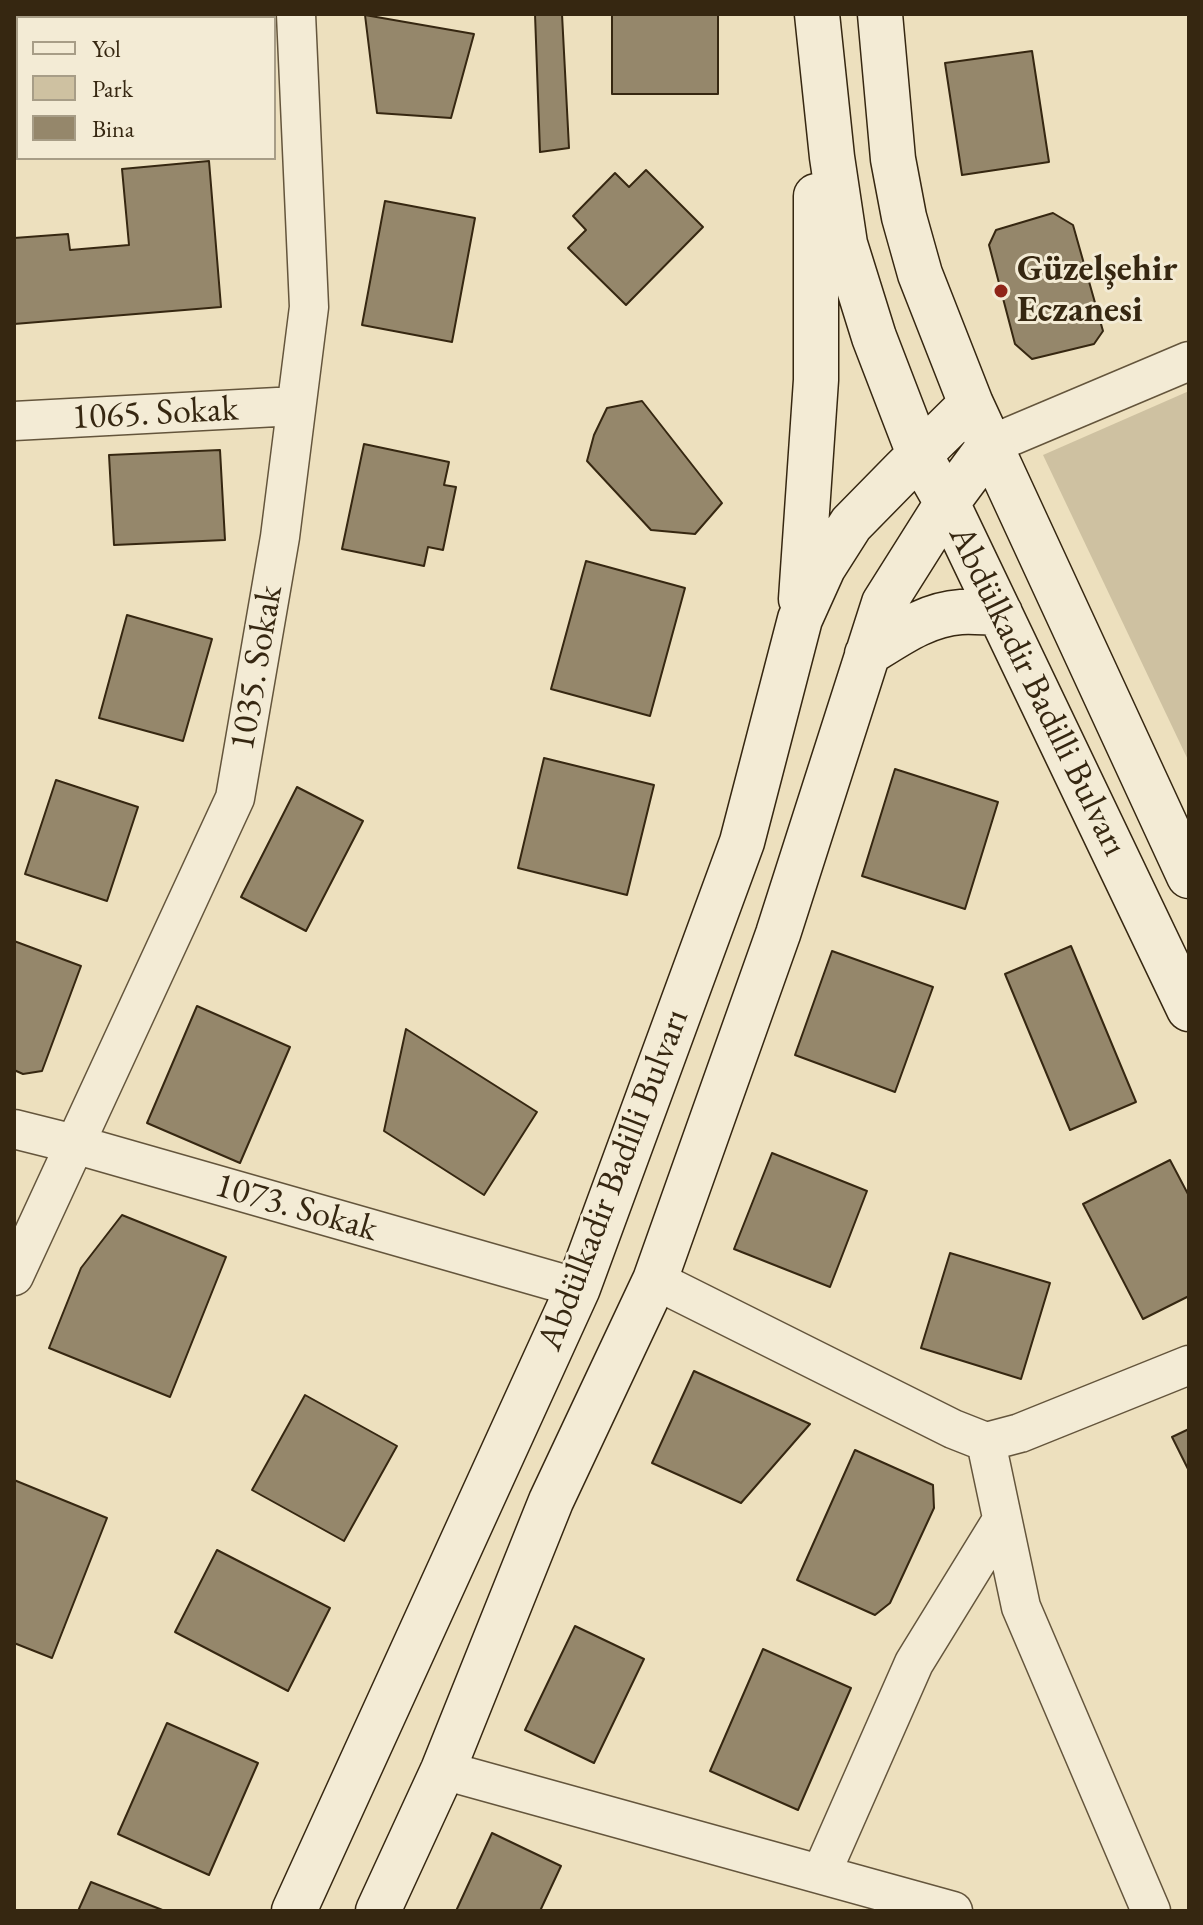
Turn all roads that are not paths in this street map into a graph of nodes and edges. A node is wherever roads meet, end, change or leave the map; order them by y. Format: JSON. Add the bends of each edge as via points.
{"nodes":[{"id":1,"x":296,"y":14,"type":"edge"},
{"id":2,"x":817,"y":14,"type":"edge"},
{"id":3,"x":880,"y":14,"type":"edge"},
{"id":4,"x":1189,"y":361,"type":"edge"},
{"id":5,"x":971,"y":404,"type":"junction"},
{"id":6,"x":296,"y":406,"type":"junction"},
{"id":7,"x":14,"y":421,"type":"edge"},
{"id":8,"x":990,"y":445,"type":"junction"},
{"id":9,"x":919,"y":454,"type":"junction"},
{"id":10,"x":947,"y":503,"type":"junction"},
{"id":11,"x":1000,"y":613,"type":"junction"},
{"id":12,"x":799,"y":626,"type":"junction"},
{"id":13,"x":867,"y":654,"type":"junction"},
{"id":14,"x":1189,"y":876,"type":"edge"},
{"id":15,"x":1189,"y":1009,"type":"edge"},
{"id":16,"x":14,"y":1129,"type":"edge"},
{"id":17,"x":74,"y":1144,"type":"junction"},
{"id":18,"x":14,"y":1276,"type":"edge"},
{"id":19,"x":655,"y":1280,"type":"junction"},
{"id":20,"x":578,"y":1288,"type":"junction"},
{"id":21,"x":1189,"y":1365,"type":"edge"},
{"id":22,"x":986,"y":1442,"type":"junction"},
{"id":23,"x":1002,"y":1520,"type":"junction"},
{"id":24,"x":443,"y":1770,"type":"junction"},
{"id":25,"x":821,"y":1874,"type":"junction"},
{"id":26,"x":294,"y":1911,"type":"edge"},
{"id":27,"x":378,"y":1911,"type":"edge"},
{"id":28,"x":953,"y":1911,"type":"edge"},
{"id":29,"x":1151,"y":1911,"type":"edge"}],
"edges":[{"from":1,"to":6,"type":"street","name":"1035. Sokak","via":[[309,307]]},
{"from":2,"to":9,"type":"main road","name":"Abdülkadir Badilli Bulvarı","via":[[845,244]]},
{"from":2,"to":12,"type":"main road","via":[[816,380]]},
{"from":3,"to":5,"type":"main road","name":"Abdülkadir Badilli Bulvarı","via":[[893,159],[904,217],[920,274]]},
{"from":4,"to":8,"type":"street"},
{"from":5,"to":8,"type":"main road","name":"Abdülkadir Badilli Bulvarı"},
{"from":5,"to":9,"type":"main road","name":"Abdülkadir Badilli Bulvarı"},
{"from":6,"to":7,"type":"street","name":"1065. Sokak"},
{"from":6,"to":17,"type":"street","name":"1035. Sokak","via":[[280,537],[235,798]]},
{"from":8,"to":10,"type":"main road","name":"Abdülkadir Badilli Bulvarı"},
{"from":8,"to":14,"type":"main road","name":"Abdülkadir Badilli Bulvarı"},
{"from":9,"to":10,"type":"main road","name":"Abdülkadir Badilli Bulvarı"},
{"from":9,"to":12,"type":"main road","name":"Abdülkadir Badilli Bulvarı","via":[[851,524],[823,568]]},
{"from":10,"to":11,"type":"main road","name":"Abdülkadir Badilli Bulvarı"},
{"from":10,"to":13,"type":"main road","name":"Abdülkadir Badilli Bulvarı","via":[[884,603]]},
{"from":11,"to":13,"type":"main road","via":[[931,618]]},
{"from":11,"to":15,"type":"main road","name":"Abdülkadir Badilli Bulvarı"},
{"from":12,"to":20,"type":"main road","name":"Abdülkadir Badilli Bulvarı","via":[[742,842]]},
{"from":13,"to":19,"type":"main road","name":"Abdülkadir Badilli Bulvarı","via":[[778,934]]},
{"from":16,"to":17,"type":"street","name":"1073. Sokak"},
{"from":17,"to":18,"type":"street","name":"1035. Sokak"},
{"from":17,"to":20,"type":"street","name":"1073. Sokak"},
{"from":19,"to":22,"type":"street"},
{"from":19,"to":24,"type":"main road","name":"Abdülkadir Badilli Bulvarı","via":[[551,1501]]},
{"from":20,"to":26,"type":"main road","name":"Abdülkadir Badilli Bulvarı"},
{"from":21,"to":22,"type":"street"},
{"from":22,"to":23,"type":"street"},
{"from":23,"to":25,"type":"street","via":[[914,1663]]},
{"from":23,"to":29,"type":"street","via":[[1021,1607]]},
{"from":24,"to":25,"type":"street"},
{"from":24,"to":27,"type":"main road","name":"Abdülkadir Badilli Bulvarı"},
{"from":25,"to":28,"type":"street"}]}
